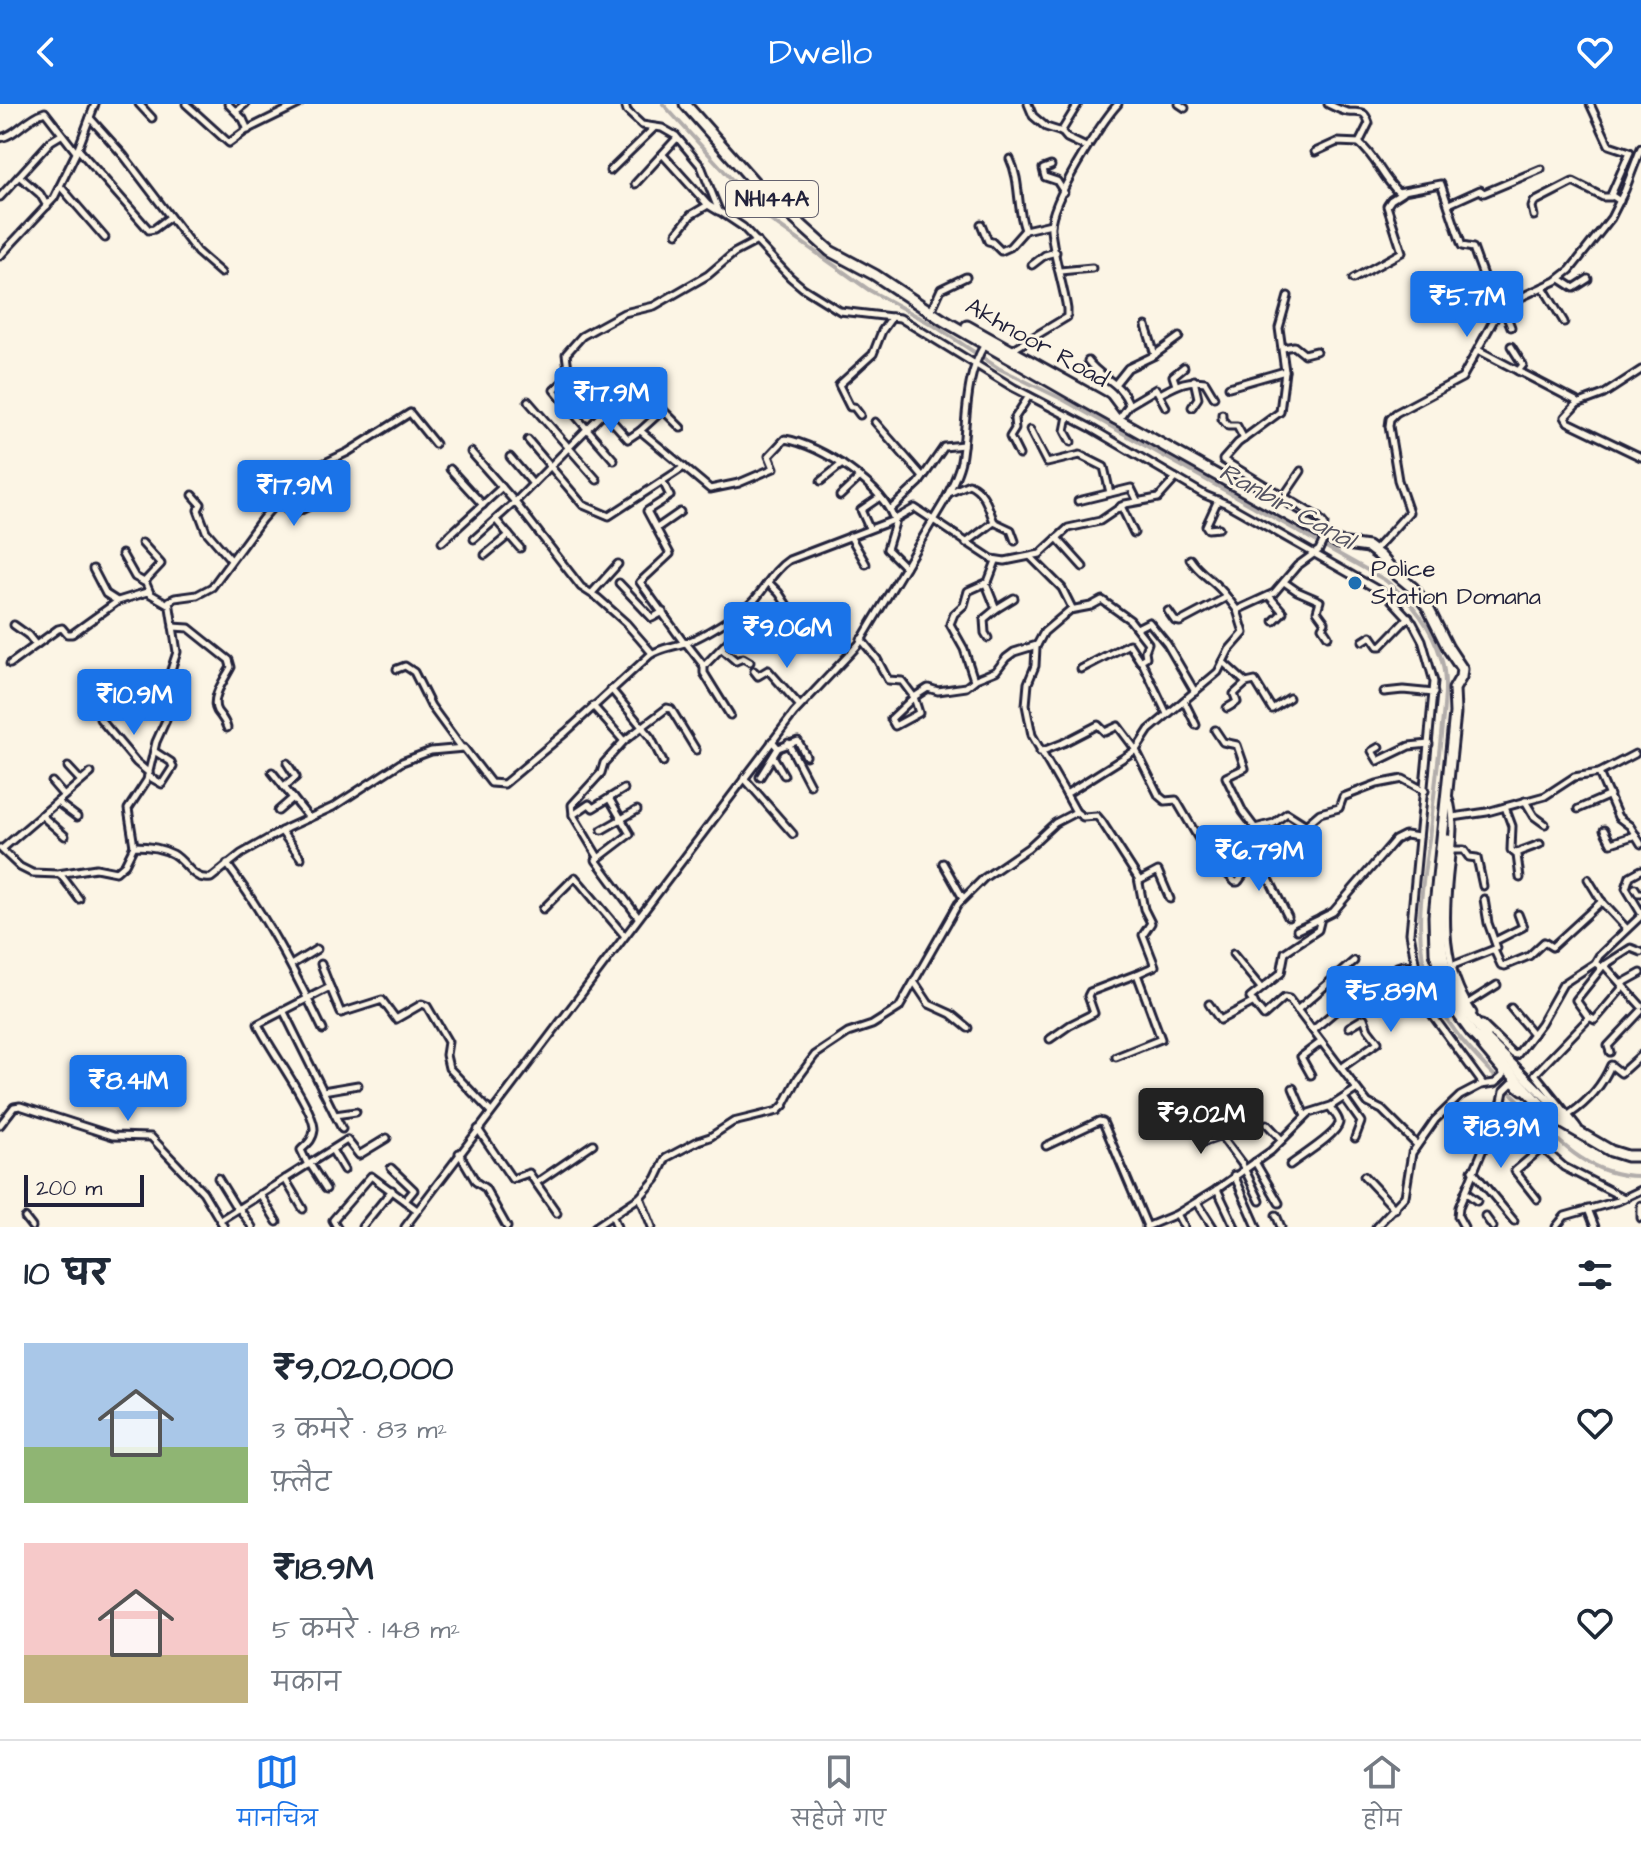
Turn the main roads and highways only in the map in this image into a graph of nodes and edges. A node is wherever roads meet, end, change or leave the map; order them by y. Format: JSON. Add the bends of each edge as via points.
{"nodes":[{"id":1,"x":685,"y":104,"type":"edge"},
{"id":2,"x":932,"y":312,"type":"junction"},
{"id":3,"x":1117,"y":419,"type":"junction"},
{"id":4,"x":1482,"y":1038,"type":"junction"},
{"id":5,"x":1581,"y":1132,"type":"junction"},
{"id":6,"x":1641,"y":1156,"type":"edge"}],
"edges":[{"from":1,"to":2,"type":"highway","name":"Akhnoor Road","number":"NH144A","via":[[755,183],[830,251]]},
{"from":2,"to":3,"type":"highway","name":"Akhnoor Road","number":"NH144A","via":[[980,354]]},
{"from":2,"to":3,"type":"highway","name":"Akhnoor Road","number":"NH144A","via":[[949,316],[1103,402]]},
{"from":3,"to":4,"type":"highway","name":"Akhnoor Road","number":"NH144A","via":[[1324,537],[1374,551],[1435,619],[1462,669],[1454,689],[1435,952],[1459,1015]]},
{"from":4,"to":5,"type":"main road"},
{"from":4,"to":5,"type":"highway","via":[[1516,1083],[1560,1123]]},
{"from":5,"to":6,"type":"highway","via":[[1611,1151]]}]}
